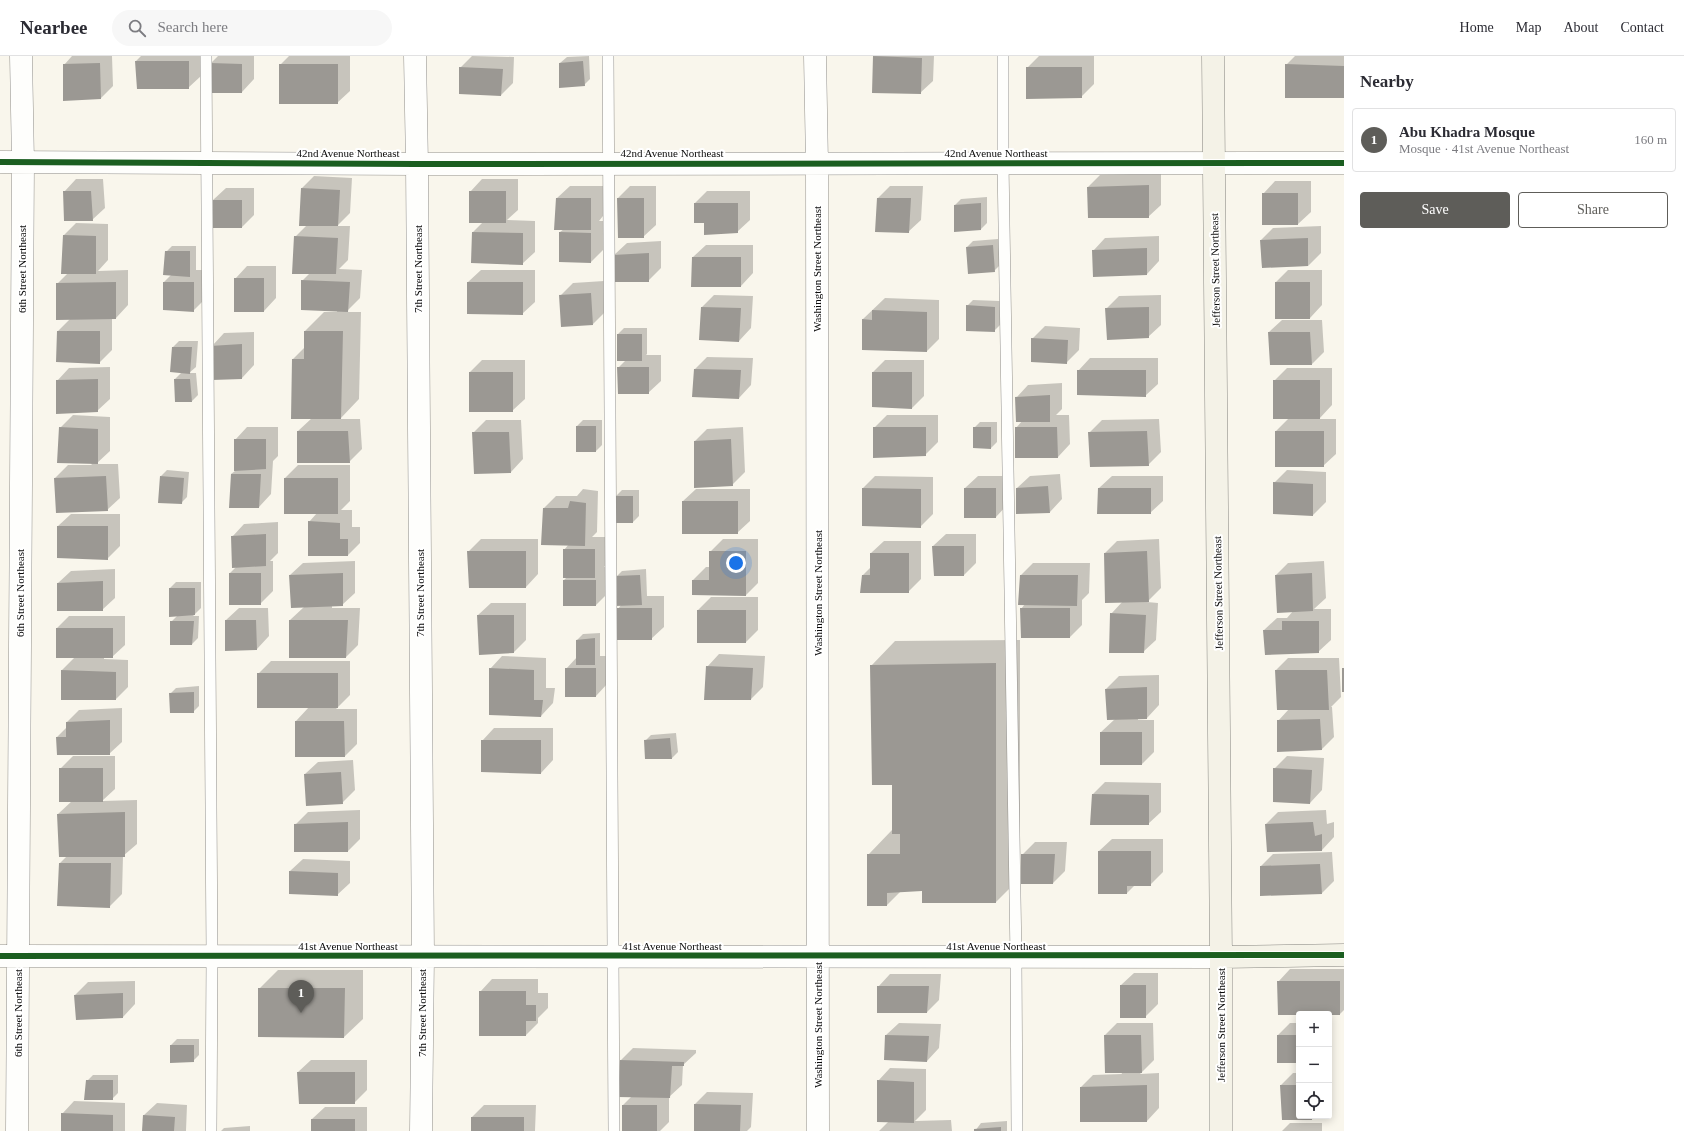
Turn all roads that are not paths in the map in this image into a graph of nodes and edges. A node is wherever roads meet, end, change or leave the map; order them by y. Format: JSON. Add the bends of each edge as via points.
{"nodes":[{"id":1,"x":21,"y":56,"type":"edge"},
{"id":2,"x":206,"y":56,"type":"edge"},
{"id":3,"x":415,"y":56,"type":"edge"},
{"id":4,"x":608,"y":56,"type":"edge"},
{"id":5,"x":814,"y":56,"type":"edge"},
{"id":6,"x":1003,"y":56,"type":"edge"},
{"id":7,"x":1213,"y":56,"type":"edge"},
{"id":8,"x":0,"y":162,"type":"edge"},
{"id":9,"x":23,"y":162,"type":"junction"},
{"id":10,"x":207,"y":163,"type":"junction"},
{"id":11,"x":817,"y":163,"type":"junction"},
{"id":12,"x":1003,"y":163,"type":"junction"},
{"id":13,"x":1214,"y":163,"type":"junction"},
{"id":14,"x":1344,"y":163,"type":"edge"},
{"id":15,"x":417,"y":164,"type":"junction"},
{"id":16,"x":608,"y":164,"type":"junction"},
{"id":17,"x":1344,"y":955,"type":"edge"},
{"id":18,"x":9,"y":956,"type":"edge"},
{"id":19,"x":212,"y":956,"type":"junction"},
{"id":20,"x":423,"y":956,"type":"junction"},
{"id":21,"x":613,"y":956,"type":"junction"},
{"id":22,"x":818,"y":956,"type":"junction"},
{"id":23,"x":1016,"y":957,"type":"junction"},
{"id":24,"x":1221,"y":957,"type":"junction"},
{"id":25,"x":17,"y":1131,"type":"edge"},
{"id":26,"x":211,"y":1131,"type":"edge"},
{"id":27,"x":422,"y":1131,"type":"edge"},
{"id":28,"x":614,"y":1131,"type":"edge"},
{"id":29,"x":818,"y":1131,"type":"edge"},
{"id":30,"x":1017,"y":1131,"type":"edge"},
{"id":31,"x":1221,"y":1131,"type":"edge"}],
"edges":[{"from":1,"to":9,"type":"street","name":"6th Street Northeast"},
{"from":2,"to":10,"type":"lane"},
{"from":3,"to":15,"type":"street","name":"7th Street Northeast"},
{"from":4,"to":16,"type":"lane"},
{"from":5,"to":11,"type":"street","name":"Washington Street Northeast"},
{"from":6,"to":12,"type":"lane"},
{"from":7,"to":13,"type":"street","name":"Jefferson Street Northeast"},
{"from":8,"to":9,"type":"street","name":"42nd Avenue Northeast"},
{"from":9,"to":10,"type":"street","name":"42nd Avenue Northeast"},
{"from":9,"to":18,"type":"street","name":"6th Street Northeast"},
{"from":10,"to":15,"type":"street","name":"42nd Avenue Northeast"},
{"from":10,"to":19,"type":"lane"},
{"from":11,"to":12,"type":"street","name":"42nd Avenue Northeast"},
{"from":11,"to":16,"type":"street","name":"42nd Avenue Northeast"},
{"from":11,"to":22,"type":"street","name":"Washington Street Northeast"},
{"from":12,"to":13,"type":"street","name":"42nd Avenue Northeast"},
{"from":12,"to":23,"type":"lane"},
{"from":13,"to":14,"type":"street","name":"42nd Avenue Northeast"},
{"from":13,"to":24,"type":"street","name":"Jefferson Street Northeast"},
{"from":15,"to":16,"type":"street","name":"42nd Avenue Northeast"},
{"from":15,"to":20,"type":"street","name":"7th Street Northeast"},
{"from":16,"to":21,"type":"lane"},
{"from":17,"to":24,"type":"street","name":"41st Avenue Northeast"},
{"from":18,"to":19,"type":"street","name":"41st Avenue Northeast"},
{"from":18,"to":25,"type":"street","name":"6th Street Northeast"},
{"from":19,"to":20,"type":"street","name":"41st Avenue Northeast"},
{"from":19,"to":26,"type":"lane"},
{"from":20,"to":21,"type":"street","name":"41st Avenue Northeast"},
{"from":20,"to":27,"type":"street","name":"7th Street Northeast"},
{"from":21,"to":22,"type":"street","name":"41st Avenue Northeast"},
{"from":21,"to":28,"type":"lane"},
{"from":22,"to":23,"type":"street","name":"41st Avenue Northeast"},
{"from":22,"to":29,"type":"street","name":"Washington Street Northeast"},
{"from":23,"to":24,"type":"street","name":"41st Avenue Northeast"},
{"from":23,"to":30,"type":"lane"},
{"from":24,"to":31,"type":"street","name":"Jefferson Street Northeast"}]}
